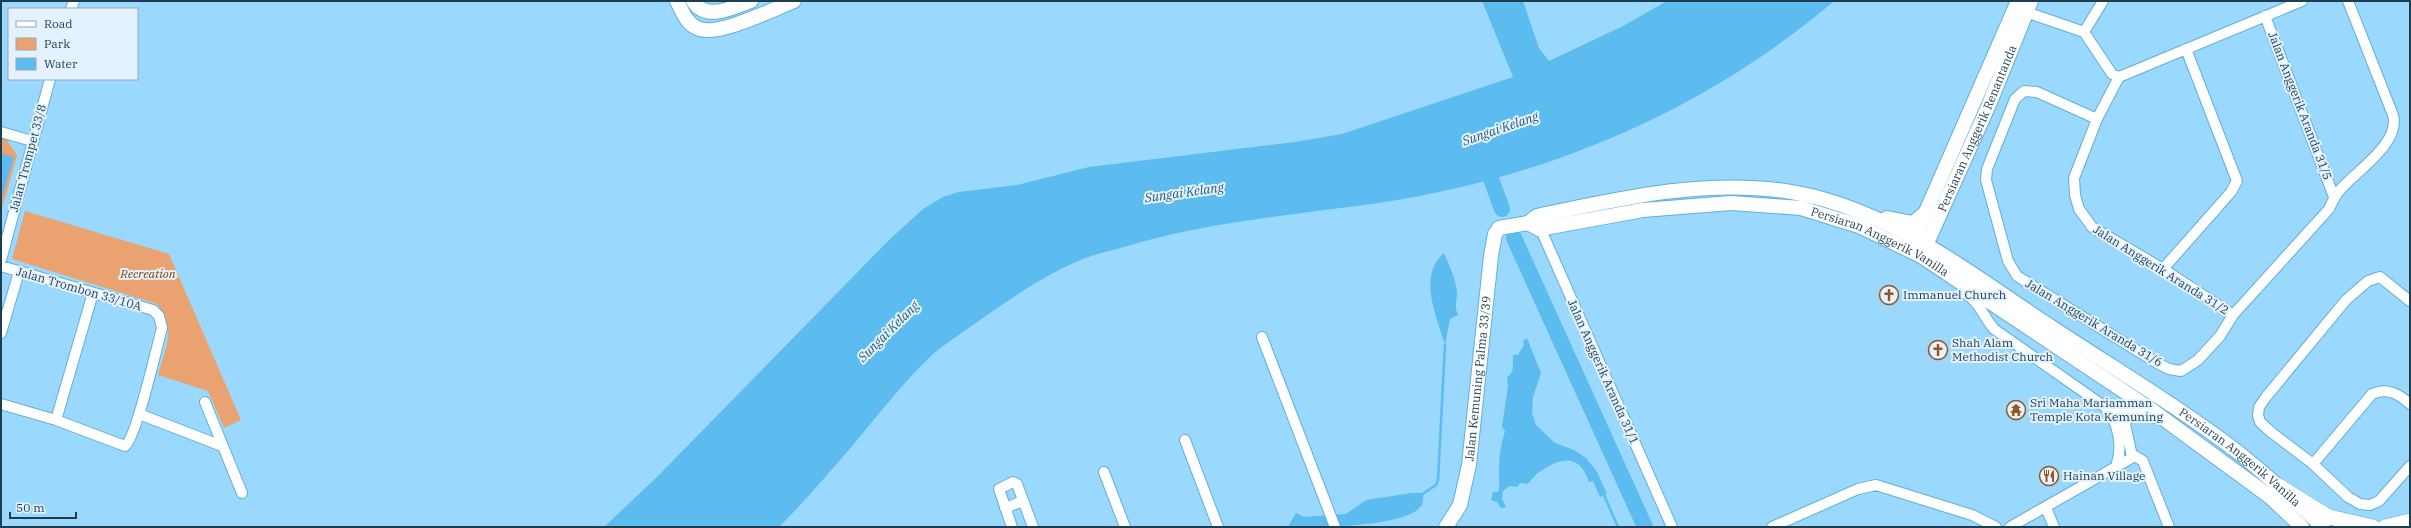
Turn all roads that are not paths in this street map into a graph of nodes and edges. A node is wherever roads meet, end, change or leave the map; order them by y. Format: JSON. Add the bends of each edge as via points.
{"nodes":[{"id":1,"x":677,"y":1,"type":"edge"},
{"id":2,"x":693,"y":1,"type":"edge"},
{"id":3,"x":751,"y":1,"type":"edge"},
{"id":4,"x":794,"y":1,"type":"edge"},
{"id":5,"x":2103,"y":1,"type":"edge"},
{"id":6,"x":2302,"y":1,"type":"edge"},
{"id":7,"x":2348,"y":1,"type":"edge"},
{"id":8,"x":2023,"y":6,"type":"edge"},
{"id":9,"x":2265,"y":16,"type":"junction"},
{"id":10,"x":2084,"y":32,"type":"junction"},
{"id":11,"x":2186,"y":49,"type":"junction"},
{"id":12,"x":2119,"y":77,"type":"junction"},
{"id":13,"x":50,"y":80,"type":"edge"},
{"id":14,"x":2097,"y":119,"type":"junction"},
{"id":15,"x":1,"y":132,"type":"edge"},
{"id":16,"x":32,"y":141,"type":"junction"},
{"id":17,"x":2334,"y":197,"type":"junction"},
{"id":18,"x":1934,"y":213,"type":"junction"},
{"id":19,"x":1865,"y":214,"type":"junction"},
{"id":20,"x":1535,"y":223,"type":"junction"},
{"id":21,"x":1499,"y":228,"type":"joint"},
{"id":22,"x":1918,"y":246,"type":"junction"},
{"id":23,"x":1,"y":260,"type":"edge"},
{"id":24,"x":1951,"y":261,"type":"junction"},
{"id":25,"x":1,"y":266,"type":"edge"},
{"id":26,"x":1938,"y":268,"type":"junction"},
{"id":27,"x":2163,"y":269,"type":"junction"},
{"id":28,"x":19,"y":272,"type":"junction"},
{"id":29,"x":93,"y":293,"type":"junction"},
{"id":30,"x":2410,"y":301,"type":"edge"},
{"id":31,"x":2233,"y":315,"type":"junction"},
{"id":32,"x":1,"y":333,"type":"edge"},
{"id":33,"x":1262,"y":338,"type":"dead end"},
{"id":34,"x":205,"y":402,"type":"dead end"},
{"id":35,"x":1,"y":404,"type":"edge"},
{"id":36,"x":2410,"y":404,"type":"edge"},
{"id":37,"x":2105,"y":407,"type":"junction"},
{"id":38,"x":2132,"y":410,"type":"junction"},
{"id":39,"x":139,"y":414,"type":"junction"},
{"id":40,"x":56,"y":420,"type":"junction"},
{"id":41,"x":2175,"y":428,"type":"junction"},
{"id":42,"x":1185,"y":440,"type":"dead end"},
{"id":43,"x":222,"y":446,"type":"junction"},
{"id":44,"x":2132,"y":456,"type":"junction"},
{"id":45,"x":2313,"y":464,"type":"junction"},
{"id":46,"x":2410,"y":466,"type":"edge"},
{"id":47,"x":2116,"y":467,"type":"junction"},
{"id":48,"x":1104,"y":472,"type":"dead end"},
{"id":49,"x":2277,"y":485,"type":"junction"},
{"id":50,"x":242,"y":493,"type":"dead end"},
{"id":51,"x":1023,"y":501,"type":"junction"},
{"id":52,"x":1005,"y":508,"type":"junction"},
{"id":53,"x":2046,"y":508,"type":"junction"},
{"id":54,"x":2410,"y":521,"type":"edge"},
{"id":55,"x":1012,"y":527,"type":"edge"},
{"id":56,"x":1033,"y":527,"type":"edge"},
{"id":57,"x":1125,"y":527,"type":"edge"},
{"id":58,"x":1218,"y":527,"type":"edge"},
{"id":59,"x":1335,"y":527,"type":"edge"},
{"id":60,"x":1446,"y":527,"type":"edge"},
{"id":61,"x":1672,"y":527,"type":"edge"},
{"id":62,"x":1772,"y":527,"type":"edge"},
{"id":63,"x":1996,"y":527,"type":"edge"},
{"id":64,"x":2010,"y":527,"type":"edge"},
{"id":65,"x":2054,"y":527,"type":"edge"},
{"id":66,"x":2169,"y":527,"type":"edge"},
{"id":67,"x":2302,"y":527,"type":"edge"},
{"id":68,"x":2323,"y":527,"type":"edge"},
{"id":69,"x":2373,"y":527,"type":"edge"},
{"id":70,"x":2385,"y":527,"type":"edge"}],
"edges":[{"from":1,"to":4,"type":"main road","via":[[690,23],[707,30],[726,27]]},
{"from":2,"to":3,"type":"main road","via":[[702,10],[711,12],[721,12]]},
{"from":5,"to":10,"type":"street"},
{"from":6,"to":9,"type":"street"},
{"from":7,"to":17,"type":"street","name":"Jalan Anggerik Aranda 31/6","via":[[2387,97],[2395,125],[2386,144]]},
{"from":8,"to":10,"type":"street"},
{"from":8,"to":18,"type":"main road","name":"Persiaran Anggerik Renantanda","via":[[1988,107]]},
{"from":9,"to":11,"type":"street"},
{"from":9,"to":17,"type":"street","name":"Jalan Anggerik Aranda 31/5"},
{"from":10,"to":12,"type":"street","via":[[2112,74]]},
{"from":11,"to":12,"type":"street"},
{"from":11,"to":27,"type":"street","via":[[2237,181],[2231,192]]},
{"from":12,"to":14,"type":"street","name":"Jalan Anggerik Aranda 31/2"},
{"from":13,"to":16,"type":"street","name":"Jalan Trompet 33/8"},
{"from":14,"to":27,"type":"street","name":"Jalan Anggerik Aranda 31/2","via":[[2074,178],[2078,209],[2092,227]]},
{"from":14,"to":31,"type":"street","name":"Jalan Anggerik Aranda 31/6","via":[[2037,92],[2024,91],[2015,99],[1987,169],[1986,180],[2013,272],[2157,363],[2176,371],[2186,369],[2198,360],[2220,336]]},
{"from":15,"to":16,"type":"street"},
{"from":16,"to":23,"type":"street","name":"Jalan Trompet 33/8"},
{"from":17,"to":31,"type":"street","name":"Jalan Anggerik Aranda 31/6","via":[[2329,209]]},
{"from":18,"to":19,"type":"main road","via":[[1913,223]]},
{"from":18,"to":22,"type":"main road","name":"Persiaran Anggerik Renantanda"},
{"from":18,"to":24,"type":"main road","via":[[1940,240]]},
{"from":19,"to":20,"type":"main road","name":"Persiaran Anggerik Vanilla","via":[[1786,191],[1731,187],[1681,190],[1626,198]]},
{"from":19,"to":22,"type":"main road","name":"Persiaran Anggerik Vanilla"},
{"from":20,"to":21,"type":"main road","name":"Persiaran Anggerik Vanilla"},
{"from":20,"to":22,"type":"main road","name":"Persiaran Anggerik Vanilla","via":[[1707,204],[1764,204],[1801,208]]},
{"from":20,"to":61,"type":"street","name":"Jalan Anggerik Aranda 31/1"},
{"from":21,"to":60,"type":"main road","name":"Jalan Kemuning Palma 33/39","via":[[1495,234],[1491,256],[1470,465],[1460,505]]},
{"from":22,"to":24,"type":"main road","name":"Persiaran Anggerik Vanilla"},
{"from":22,"to":26,"type":"main road","name":"Persiaran Anggerik Vanilla"},
{"from":24,"to":49,"type":"main road","name":"Persiaran Anggerik Vanilla","via":[[2202,427]]},
{"from":25,"to":28,"type":"street","name":"Jalan Trombon 33/10A"},
{"from":26,"to":37,"type":"street","via":[[1945,279],[1975,300],[1994,329]]},
{"from":26,"to":41,"type":"main road","name":"Persiaran Anggerik Vanilla","via":[[2125,391]]},
{"from":27,"to":31,"type":"street","name":"Jalan Anggerik Aranda 31/2"},
{"from":28,"to":29,"type":"street","name":"Jalan Trombon 33/10A"},
{"from":28,"to":32,"type":"street"},
{"from":29,"to":39,"type":"street","name":"Jalan Trombon 33/10A","via":[[153,310],[162,322]]},
{"from":29,"to":40,"type":"street"},
{"from":30,"to":45,"type":"street","via":[[2380,278],[2368,281],[2346,300],[2259,407],[2260,422]]},
{"from":33,"to":59,"type":"street"},
{"from":34,"to":43,"type":"street"},
{"from":35,"to":40,"type":"street"},
{"from":36,"to":45,"type":"street","via":[[2399,394],[2392,392],[2372,394]]},
{"from":37,"to":38,"type":"street"},
{"from":37,"to":47,"type":"street","via":[[2113,418],[2119,438],[2120,457]]},
{"from":38,"to":41,"type":"street"},
{"from":38,"to":44,"type":"street","via":[[2125,424]]},
{"from":39,"to":40,"type":"street","name":"Jalan Trombon 33/10A","via":[[130,441],[122,446]]},
{"from":39,"to":43,"type":"street"},
{"from":41,"to":67,"type":"main road","name":"Persiaran Anggerik Vanilla","via":[[2212,452],[2269,496]]},
{"from":42,"to":58,"type":"street"},
{"from":43,"to":50,"type":"street"},
{"from":44,"to":47,"type":"street"},
{"from":44,"to":66,"type":"street","via":[[2143,461]]},
{"from":45,"to":46,"type":"street","via":[[2348,497],[2360,504],[2370,505],[2379,500]]},
{"from":47,"to":53,"type":"street"},
{"from":48,"to":57,"type":"street"},
{"from":49,"to":68,"type":"main road","name":"Persiaran Anggerik Vanilla"},
{"from":49,"to":69,"type":"main road","via":[[2329,517]]},
{"from":51,"to":52,"type":"street"},
{"from":51,"to":52,"type":"street","via":[[1016,482],[1001,486],[998,492]]},
{"from":51,"to":56,"type":"street"},
{"from":52,"to":55,"type":"street"},
{"from":53,"to":64,"type":"street"},
{"from":53,"to":65,"type":"street"},
{"from":54,"to":70,"type":"main road"},
{"from":62,"to":63,"type":"street","via":[[1876,484],[1972,514]]}]}
